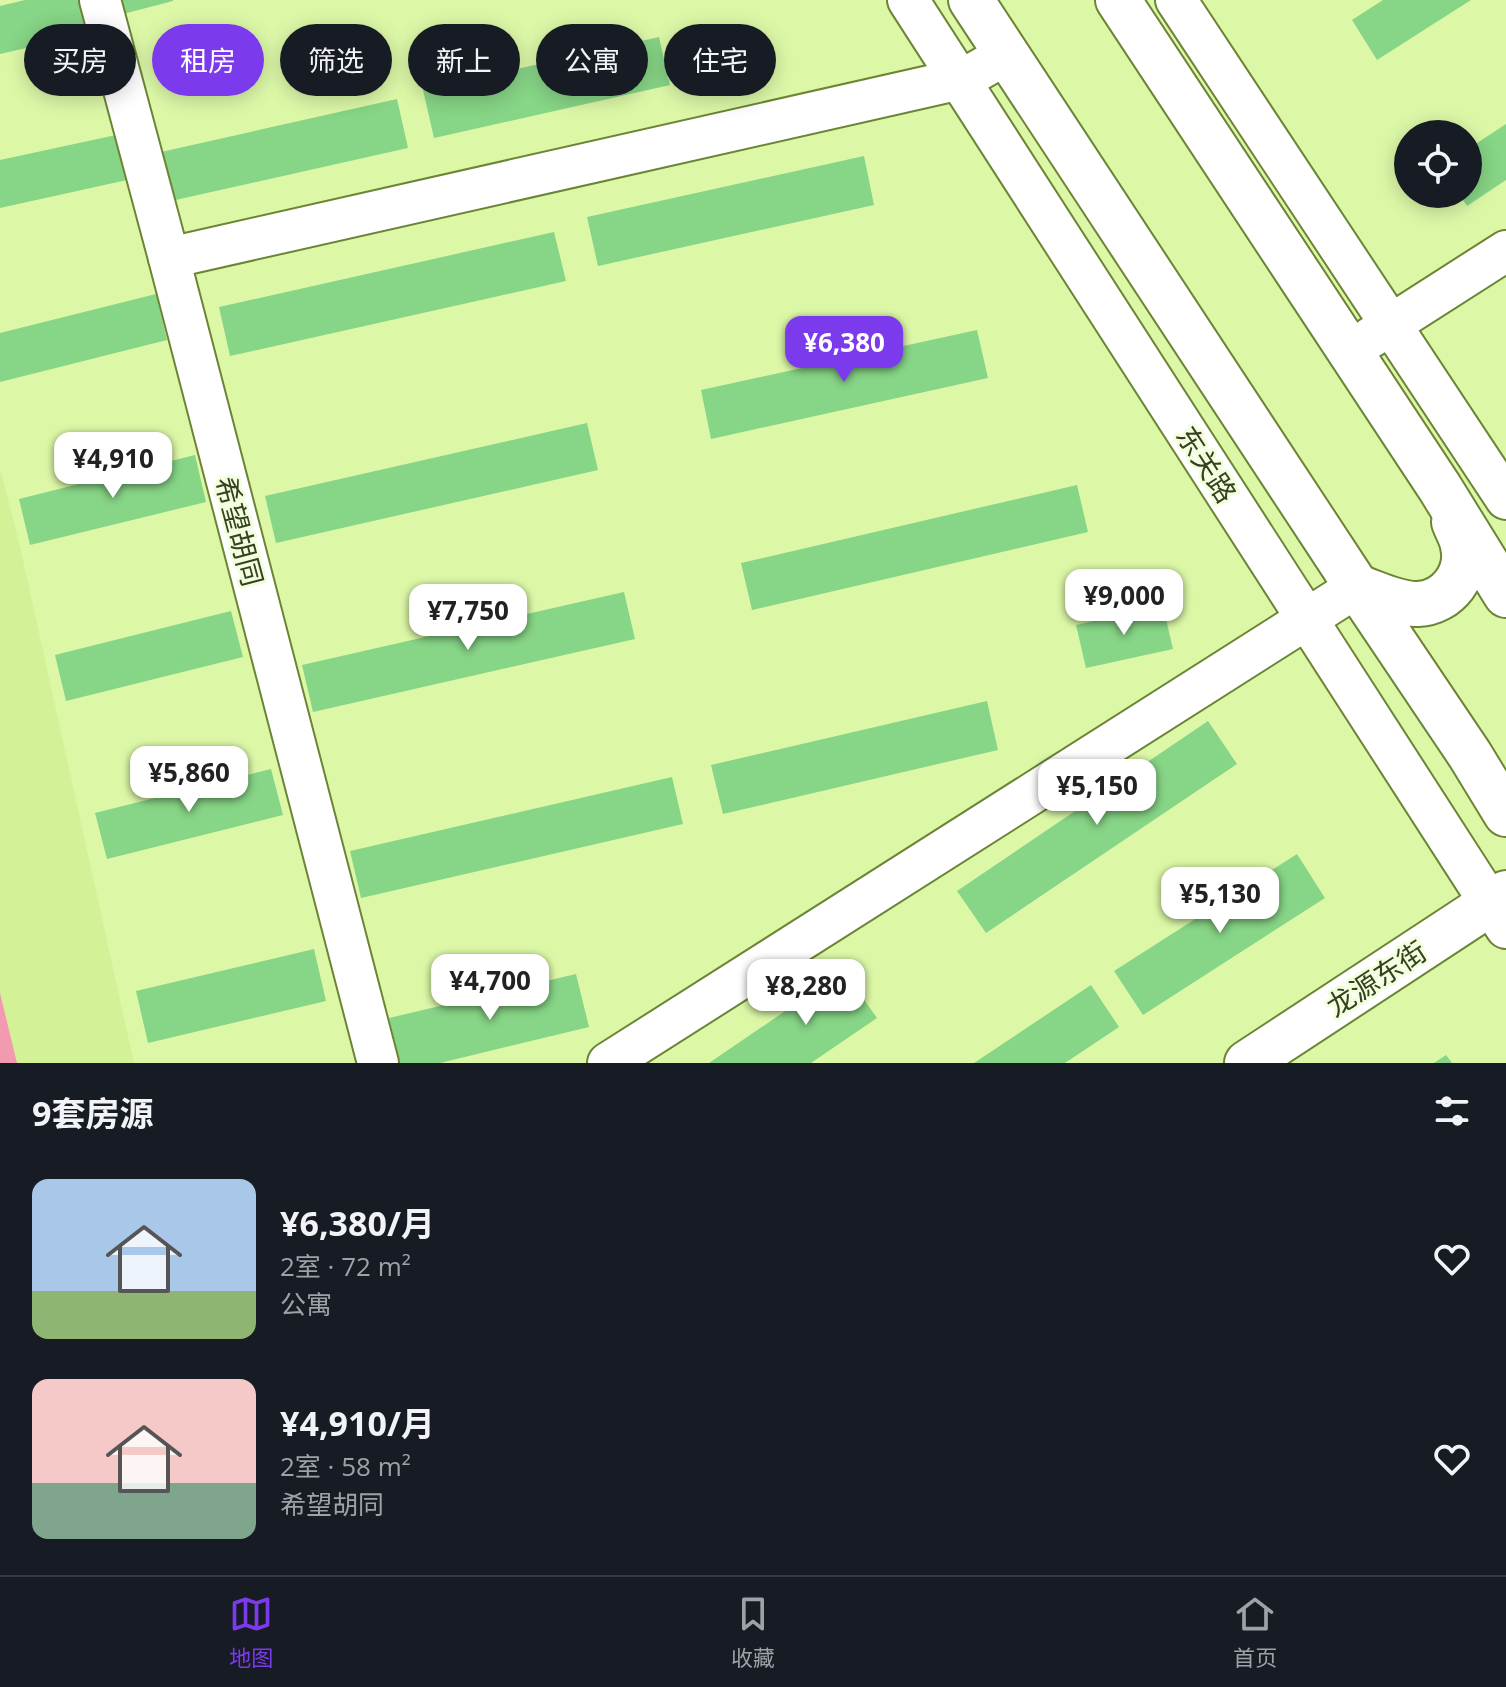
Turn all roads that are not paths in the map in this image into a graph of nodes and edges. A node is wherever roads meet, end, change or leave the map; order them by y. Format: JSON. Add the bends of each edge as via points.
{"nodes":[{"id":1,"x":100,"y":0,"type":"edge"},
{"id":2,"x":908,"y":0,"type":"edge"},
{"id":3,"x":971,"y":0,"type":"edge"},
{"id":4,"x":1118,"y":0,"type":"edge"},
{"id":5,"x":1176,"y":0,"type":"edge"},
{"id":6,"x":1007,"y":54,"type":"junction"},
{"id":7,"x":959,"y":79,"type":"junction"},
{"id":8,"x":1506,"y":251,"type":"edge"},
{"id":9,"x":169,"y":258,"type":"junction"},
{"id":10,"x":1391,"y":325,"type":"junction"},
{"id":11,"x":1349,"y":351,"type":"junction"},
{"id":12,"x":1440,"y":488,"type":"junction"},
{"id":13,"x":1506,"y":499,"type":"edge"},
{"id":14,"x":1357,"y":587,"type":"junction"},
{"id":15,"x":1506,"y":595,"type":"edge"},
{"id":16,"x":1307,"y":619,"type":"junction"},
{"id":17,"x":1506,"y":814,"type":"edge"},
{"id":18,"x":1502,"y":913,"type":"edge"},
{"id":19,"x":613,"y":1062,"type":"edge"},
{"id":20,"x":378,"y":1063,"type":"edge"},
{"id":21,"x":1247,"y":1063,"type":"edge"},
{"id":22,"x":1303,"y":1063,"type":"edge"}],
"edges":[{"from":1,"to":9,"type":"street","name":"希望胡同"},
{"from":2,"to":7,"type":"street","name":"东关路"},
{"from":3,"to":6,"type":"main road","name":"东关路"},
{"from":4,"to":11,"type":"main road"},
{"from":5,"to":10,"type":"street"},
{"from":6,"to":7,"type":"street"},
{"from":6,"to":14,"type":"main road","name":"东关路"},
{"from":7,"to":9,"type":"street"},
{"from":7,"to":16,"type":"street","name":"东关路"},
{"from":8,"to":10,"type":"street"},
{"from":9,"to":20,"type":"street","name":"希望胡同"},
{"from":10,"to":11,"type":"street"},
{"from":10,"to":13,"type":"street"},
{"from":11,"to":12,"type":"main road"},
{"from":12,"to":14,"type":"main road","via":[[1463,543],[1465,557],[1456,583],[1434,601],[1419,604]]},
{"from":12,"to":15,"type":"main road"},
{"from":14,"to":16,"type":"street"},
{"from":14,"to":17,"type":"main road","name":"东关路"},
{"from":16,"to":18,"type":"street","name":"东关路"},
{"from":16,"to":19,"type":"street"},
{"from":18,"to":21,"type":"main road","name":"龙源东街"},
{"from":18,"to":22,"type":"main road","name":"龙源东街"}]}
